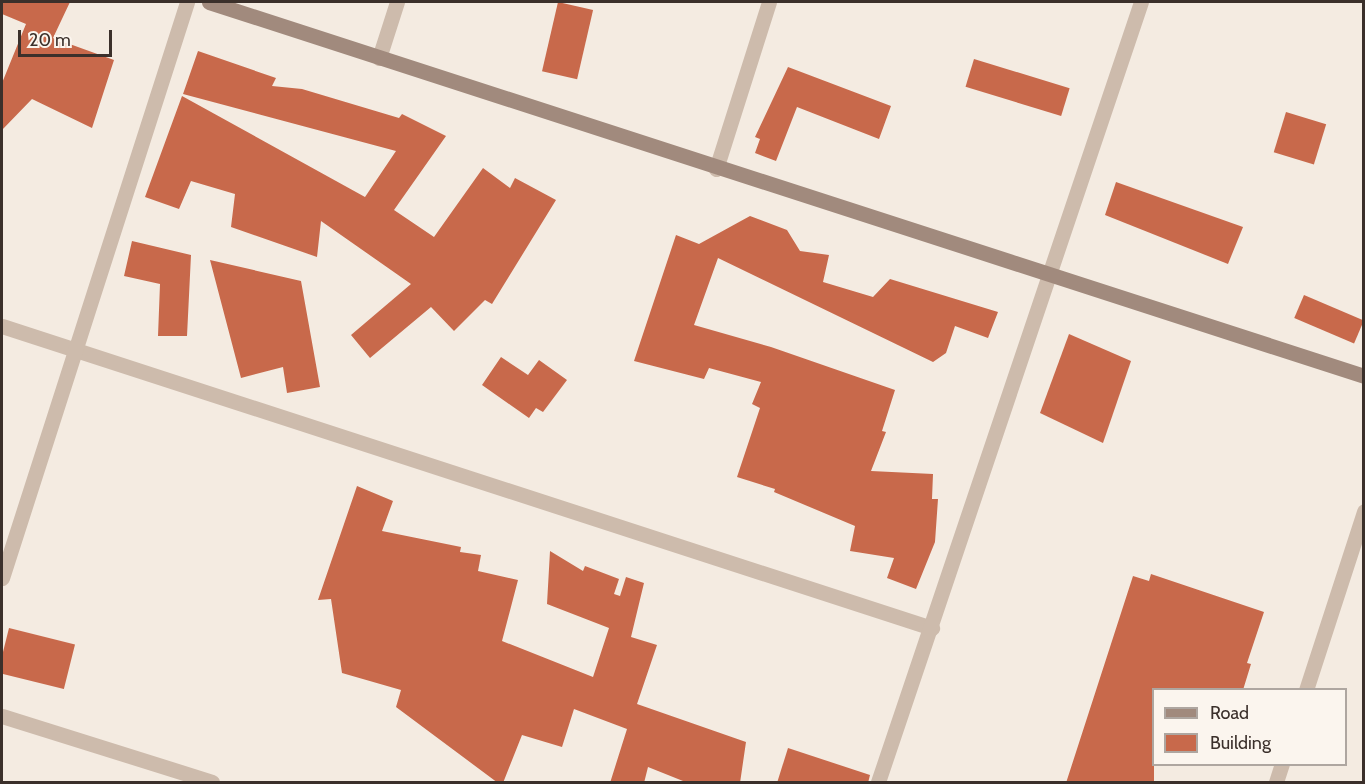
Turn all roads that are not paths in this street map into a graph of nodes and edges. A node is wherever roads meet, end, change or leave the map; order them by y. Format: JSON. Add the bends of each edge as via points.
{"nodes":[{"id":1,"x":187,"y":2,"type":"edge"},
{"id":2,"x":208,"y":2,"type":"edge"},
{"id":3,"x":397,"y":2,"type":"edge"},
{"id":4,"x":769,"y":2,"type":"edge"},
{"id":5,"x":1142,"y":2,"type":"edge"},
{"id":6,"x":379,"y":58,"type":"junction"},
{"id":7,"x":716,"y":169,"type":"junction"},
{"id":8,"x":1048,"y":277,"type":"junction"},
{"id":9,"x":2,"y":326,"type":"edge"},
{"id":10,"x":75,"y":350,"type":"junction"},
{"id":11,"x":1364,"y":376,"type":"edge"},
{"id":12,"x":1364,"y":511,"type":"edge"},
{"id":13,"x":2,"y":578,"type":"edge"},
{"id":14,"x":932,"y":628,"type":"junction"},
{"id":15,"x":1307,"y":688,"type":"edge"},
{"id":16,"x":2,"y":716,"type":"edge"},
{"id":17,"x":1282,"y":766,"type":"edge"},
{"id":18,"x":212,"y":783,"type":"edge"},
{"id":19,"x":878,"y":783,"type":"edge"},
{"id":20,"x":1276,"y":783,"type":"edge"}],
"edges":[{"from":1,"to":10,"type":"street"},
{"from":2,"to":6,"type":"street"},
{"from":3,"to":6,"type":"street"},
{"from":4,"to":7,"type":"street"},
{"from":5,"to":8,"type":"street"},
{"from":6,"to":7,"type":"street"},
{"from":7,"to":8,"type":"street"},
{"from":8,"to":11,"type":"street"},
{"from":8,"to":14,"type":"street"},
{"from":9,"to":10,"type":"street"},
{"from":10,"to":13,"type":"street"},
{"from":10,"to":14,"type":"street"},
{"from":12,"to":15,"type":"street"},
{"from":14,"to":19,"type":"street"},
{"from":16,"to":18,"type":"street"},
{"from":17,"to":20,"type":"street"}]}
